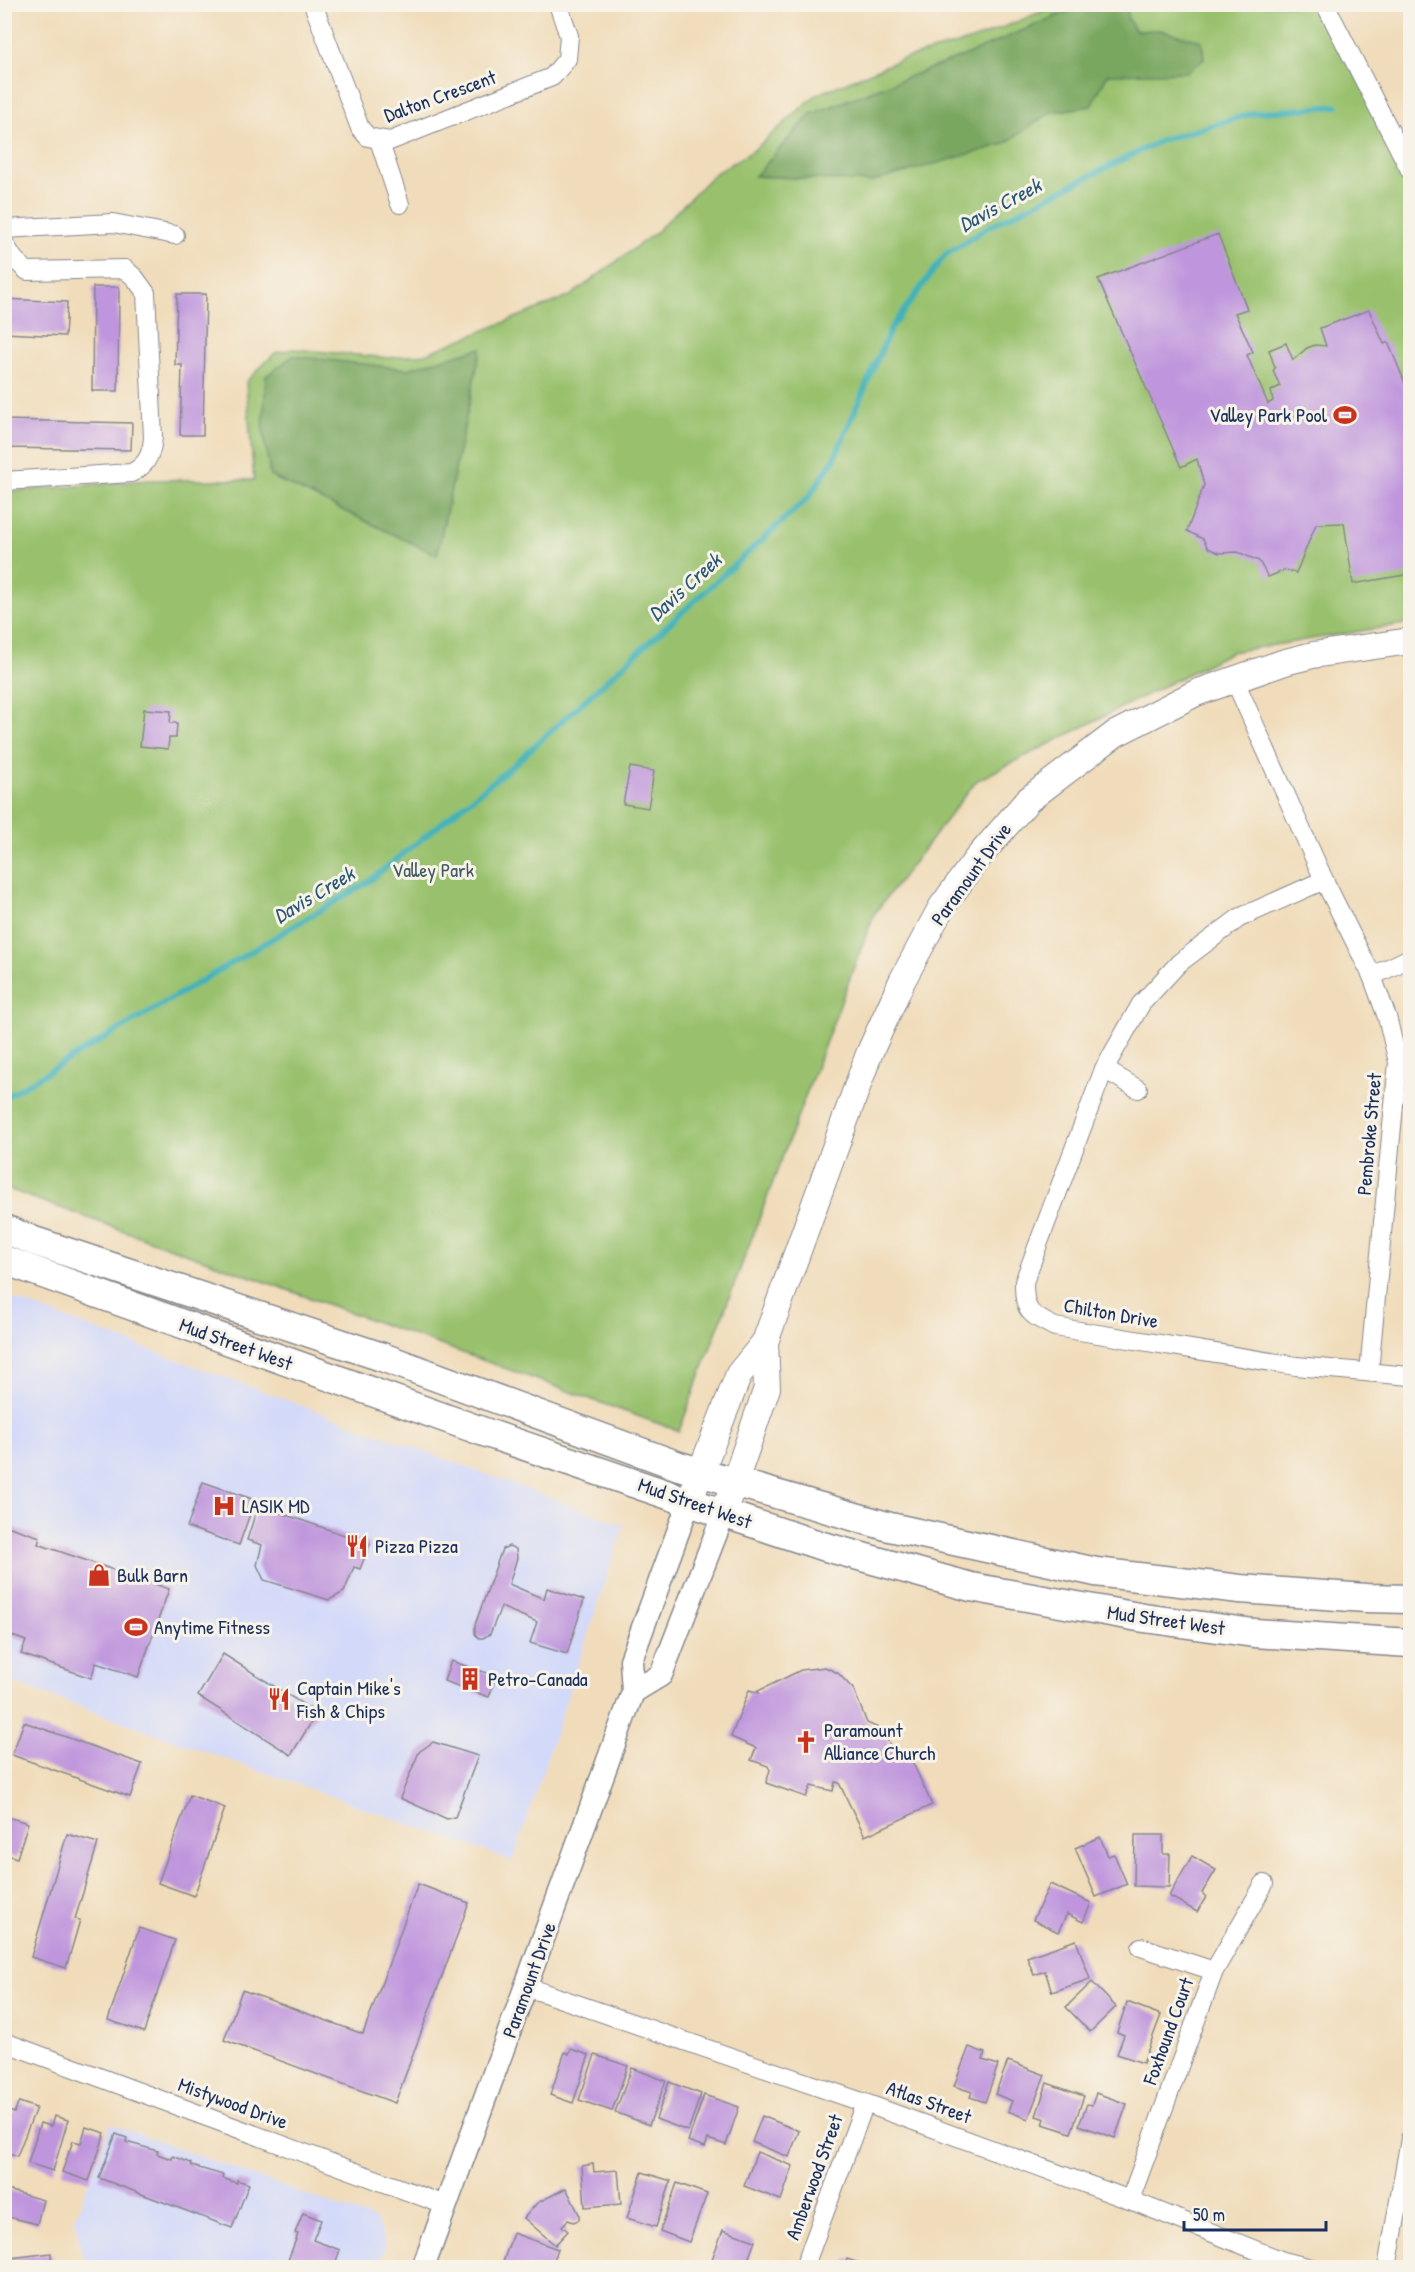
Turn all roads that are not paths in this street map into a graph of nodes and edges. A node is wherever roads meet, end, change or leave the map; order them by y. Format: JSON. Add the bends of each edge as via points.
{"nodes":[{"id":1,"x":313,"y":4,"type":"edge"},
{"id":2,"x":558,"y":4,"type":"edge"},
{"id":3,"x":1325,"y":4,"type":"edge"},
{"id":4,"x":379,"y":140,"type":"junction"},
{"id":5,"x":1410,"y":170,"type":"edge"},
{"id":6,"x":400,"y":204,"type":"dead end"},
{"id":7,"x":4,"y":229,"type":"edge"},
{"id":8,"x":175,"y":235,"type":"dead end"},
{"id":9,"x":4,"y":243,"type":"edge"},
{"id":10,"x":4,"y":481,"type":"edge"},
{"id":11,"x":1410,"y":640,"type":"edge"},
{"id":12,"x":1235,"y":681,"type":"junction"},
{"id":13,"x":1324,"y":880,"type":"junction"},
{"id":14,"x":1410,"y":958,"type":"edge"},
{"id":15,"x":1372,"y":976,"type":"junction"},
{"id":16,"x":1104,"y":1069,"type":"junction"},
{"id":17,"x":1138,"y":1089,"type":"dead end"},
{"id":18,"x":4,"y":1229,"type":"edge"},
{"id":19,"x":4,"y":1260,"type":"edge"},
{"id":20,"x":765,"y":1342,"type":"junction"},
{"id":21,"x":1369,"y":1372,"type":"junction"},
{"id":22,"x":1410,"y":1376,"type":"edge"},
{"id":23,"x":701,"y":1472,"type":"junction"},
{"id":24,"x":735,"y":1481,"type":"junction"},
{"id":25,"x":689,"y":1502,"type":"junction"},
{"id":26,"x":724,"y":1513,"type":"junction"},
{"id":27,"x":1410,"y":1599,"type":"edge"},
{"id":28,"x":1410,"y":1643,"type":"edge"},
{"id":29,"x":633,"y":1692,"type":"junction"},
{"id":30,"x":1264,"y":1884,"type":"dead end"},
{"id":31,"x":1141,"y":1947,"type":"dead end"},
{"id":32,"x":1214,"y":1971,"type":"junction"},
{"id":33,"x":527,"y":1987,"type":"junction"},
{"id":34,"x":4,"y":2042,"type":"edge"},
{"id":35,"x":865,"y":2103,"type":"junction"},
{"id":36,"x":1410,"y":2139,"type":"edge"},
{"id":37,"x":1130,"y":2200,"type":"junction"},
{"id":38,"x":445,"y":2205,"type":"junction"},
{"id":39,"x":423,"y":2268,"type":"edge"},
{"id":40,"x":804,"y":2268,"type":"edge"},
{"id":41,"x":1311,"y":2268,"type":"edge"},
{"id":42,"x":1387,"y":2268,"type":"edge"}],
"edges":[{"from":1,"to":4,"type":"street","name":"Dalton Crescent","via":[[360,128],[368,137]]},
{"from":2,"to":4,"type":"street","name":"Dalton Crescent","via":[[569,36],[567,59],[552,78],[390,141]]},
{"from":3,"to":5,"type":"street"},
{"from":4,"to":6,"type":"street"},
{"from":7,"to":8,"type":"street","via":[[113,223]]},
{"from":9,"to":10,"type":"street","via":[[27,271],[125,269],[141,285],[146,294],[153,437],[146,462],[131,472]]},
{"from":11,"to":12,"type":"main road","name":"Paramount Drive","via":[[1313,655]]},
{"from":12,"to":13,"type":"street","name":"Pembroke Street"},
{"from":12,"to":20,"type":"main road","name":"Paramount Drive","via":[[1196,693],[1115,734],[1028,800],[948,898],[902,981],[869,1054]]},
{"from":13,"to":15,"type":"street","name":"Pembroke Street"},
{"from":13,"to":16,"type":"street","name":"Chilton Drive","via":[[1239,918],[1179,963],[1141,1004]]},
{"from":14,"to":15,"type":"street"},
{"from":15,"to":21,"type":"street","name":"Pembroke Street","via":[[1398,1062]]},
{"from":16,"to":17,"type":"street"},
{"from":16,"to":21,"type":"street","name":"Chilton Drive","via":[[1024,1282],[1024,1302],[1033,1316],[1055,1327],[1296,1366]]},
{"from":18,"to":23,"type":"main road","name":"Mud Street West"},
{"from":19,"to":25,"type":"main road","name":"Mud Street West"},
{"from":20,"to":23,"type":"main road","name":"Paramount Drive","via":[[739,1374]]},
{"from":20,"to":24,"type":"main road","name":"Paramount Drive","via":[[767,1388]]},
{"from":21,"to":22,"type":"street","name":"Chilton Drive"},
{"from":23,"to":24,"type":"main road","name":"Mud Street West"},
{"from":23,"to":25,"type":"main road","name":"Paramount Drive"},
{"from":24,"to":26,"type":"main road","name":"Paramount Drive"},
{"from":24,"to":27,"type":"main road","name":"Mud Street West","via":[[890,1527],[1096,1572],[1240,1589]]},
{"from":25,"to":26,"type":"main road","name":"Mud Street West"},
{"from":25,"to":29,"type":"street","name":"Paramount Drive","via":[[631,1660]]},
{"from":26,"to":28,"type":"main road","name":"Mud Street West","via":[[819,1545],[971,1587],[1144,1618],[1244,1631]]},
{"from":26,"to":29,"type":"street","name":"Paramount Drive","via":[[661,1675]]},
{"from":29,"to":33,"type":"street","name":"Paramount Drive"},
{"from":30,"to":32,"type":"street","name":"Foxhound Court"},
{"from":31,"to":32,"type":"street"},
{"from":32,"to":37,"type":"street","name":"Foxhound Court"},
{"from":33,"to":35,"type":"street","name":"Atlas Street"},
{"from":33,"to":38,"type":"street","name":"Paramount Drive"},
{"from":34,"to":38,"type":"street","name":"Mistywood Drive"},
{"from":35,"to":37,"type":"street","name":"Atlas Street"},
{"from":35,"to":40,"type":"street","name":"Amberwood Street"},
{"from":36,"to":42,"type":"street"},
{"from":37,"to":41,"type":"street","name":"Atlas Street","via":[[1283,2261]]},
{"from":38,"to":39,"type":"street","name":"Paramount Drive"}]}
